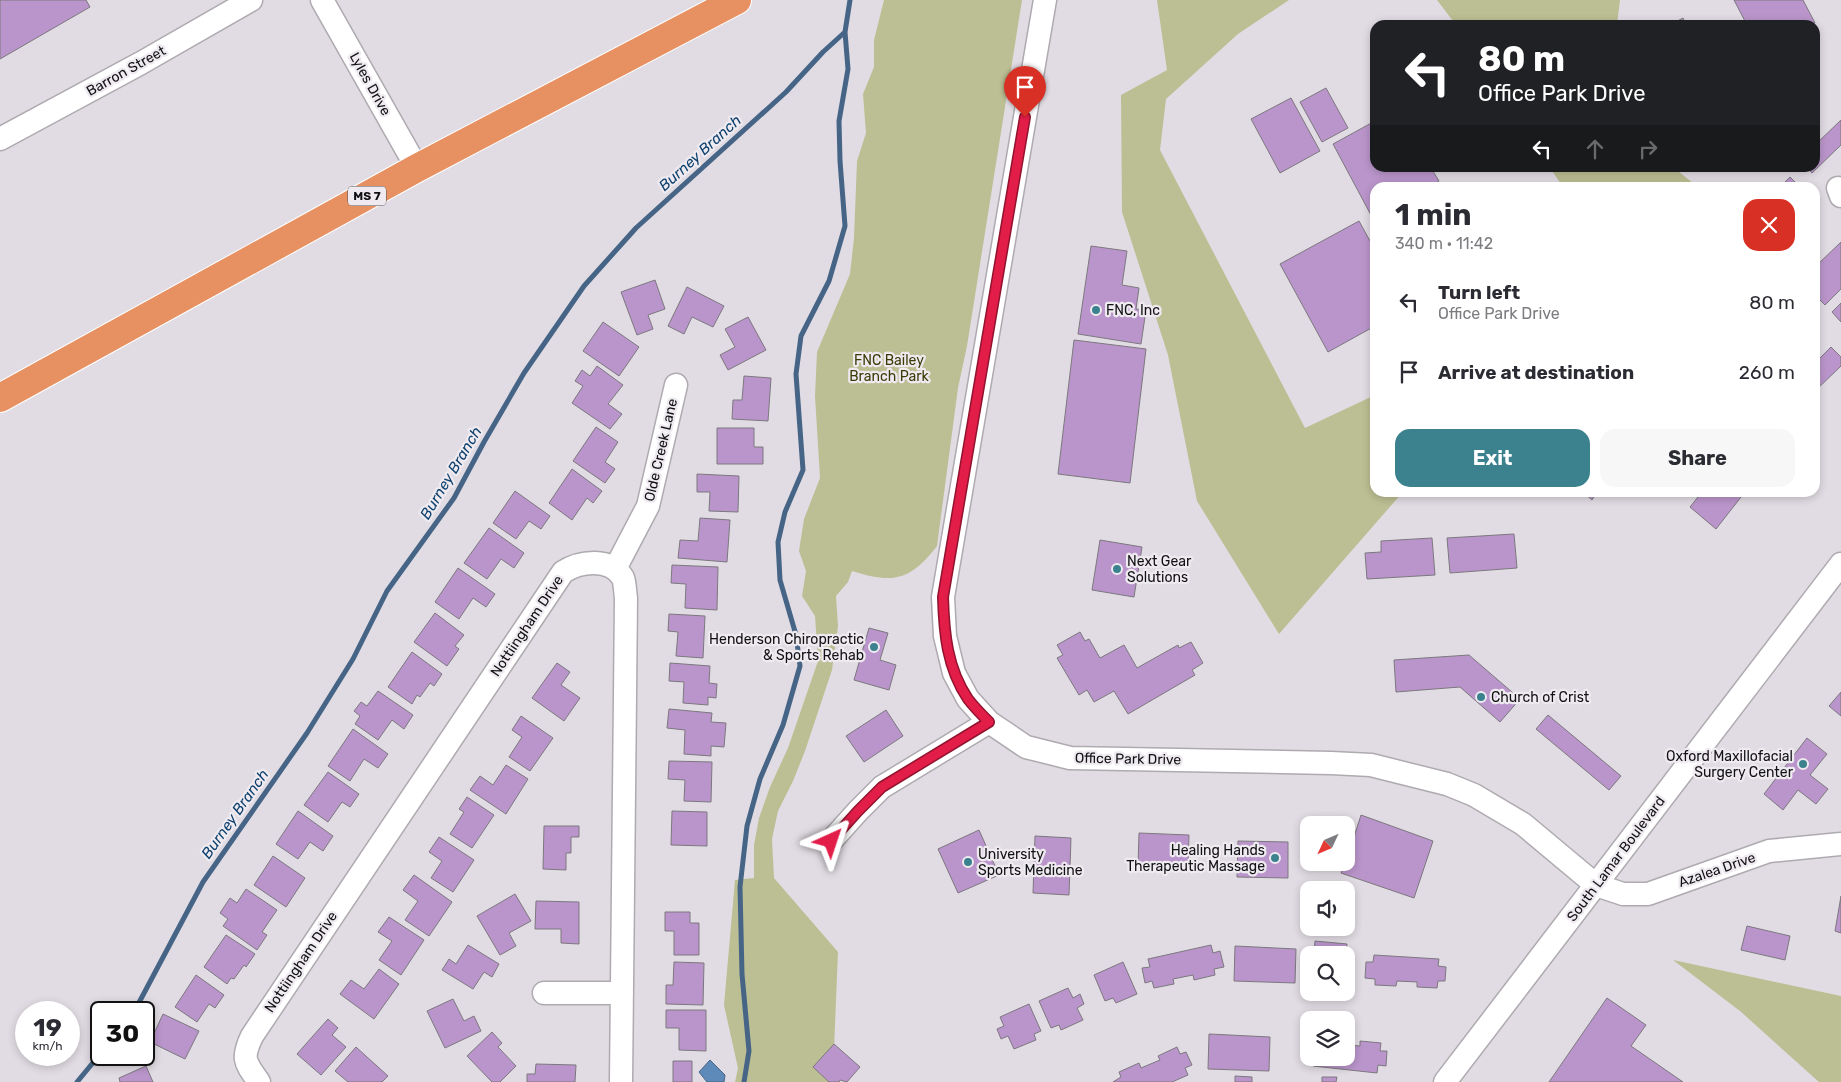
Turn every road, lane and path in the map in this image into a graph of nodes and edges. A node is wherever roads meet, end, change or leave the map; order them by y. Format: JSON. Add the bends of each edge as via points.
{"nodes":[{"id":1,"x":251,"y":0,"type":"edge"},
{"id":2,"x":322,"y":0,"type":"edge"},
{"id":3,"x":737,"y":0,"type":"edge"},
{"id":4,"x":1046,"y":0,"type":"edge"},
{"id":5,"x":0,"y":139,"type":"edge"},
{"id":6,"x":417,"y":168,"type":"junction"},
{"id":7,"x":676,"y":385,"type":"dead end"},
{"id":8,"x":0,"y":398,"type":"edge"},
{"id":9,"x":1841,"y":564,"type":"edge"},
{"id":10,"x":615,"y":568,"type":"junction"},
{"id":11,"x":989,"y":722,"type":"junction"},
{"id":12,"x":831,"y":841,"type":"dead end"},
{"id":13,"x":1841,"y":844,"type":"edge"},
{"id":14,"x":1596,"y":885,"type":"junction"},
{"id":15,"x":544,"y":993,"type":"dead end"},
{"id":16,"x":622,"y":993,"type":"junction"},
{"id":17,"x":259,"y":1082,"type":"edge"},
{"id":18,"x":621,"y":1082,"type":"edge"},
{"id":19,"x":1446,"y":1082,"type":"edge"}],
"edges":[{"from":1,"to":5,"type":"street","name":"Barron Street"},
{"from":2,"to":6,"type":"street","name":"Lyles Drive"},
{"from":3,"to":6,"type":"highway","number":"MS 7"},
{"from":4,"to":11,"type":"street","name":"Office Park Drive","via":[[943,597],[945,636],[954,673],[968,699]]},
{"from":6,"to":8,"type":"highway","number":"MS 7"},
{"from":7,"to":10,"type":"street","name":"Olde Creek Lane","via":[[648,506]]},
{"from":9,"to":14,"type":"street","name":"South Lamar Boulevard"},
{"from":10,"to":16,"type":"street","via":[[624,580],[626,598]]},
{"from":10,"to":17,"type":"street","name":"Nottiingham Drive","via":[[596,562],[572,566],[563,572],[252,1036],[245,1051],[247,1066]]},
{"from":11,"to":12,"type":"street","via":[[882,787]]},
{"from":11,"to":14,"type":"street","name":"Office Park Drive","via":[[1026,747],[1070,758],[1331,763],[1371,765],[1410,774],[1446,784],[1481,799],[1523,824]]},
{"from":13,"to":14,"type":"street","name":"Azalea Drive","via":[[1768,852],[1648,894],[1623,894]]},
{"from":14,"to":19,"type":"street","name":"South Lamar Boulevard"},
{"from":15,"to":16,"type":"street"},
{"from":16,"to":18,"type":"street"}]}
